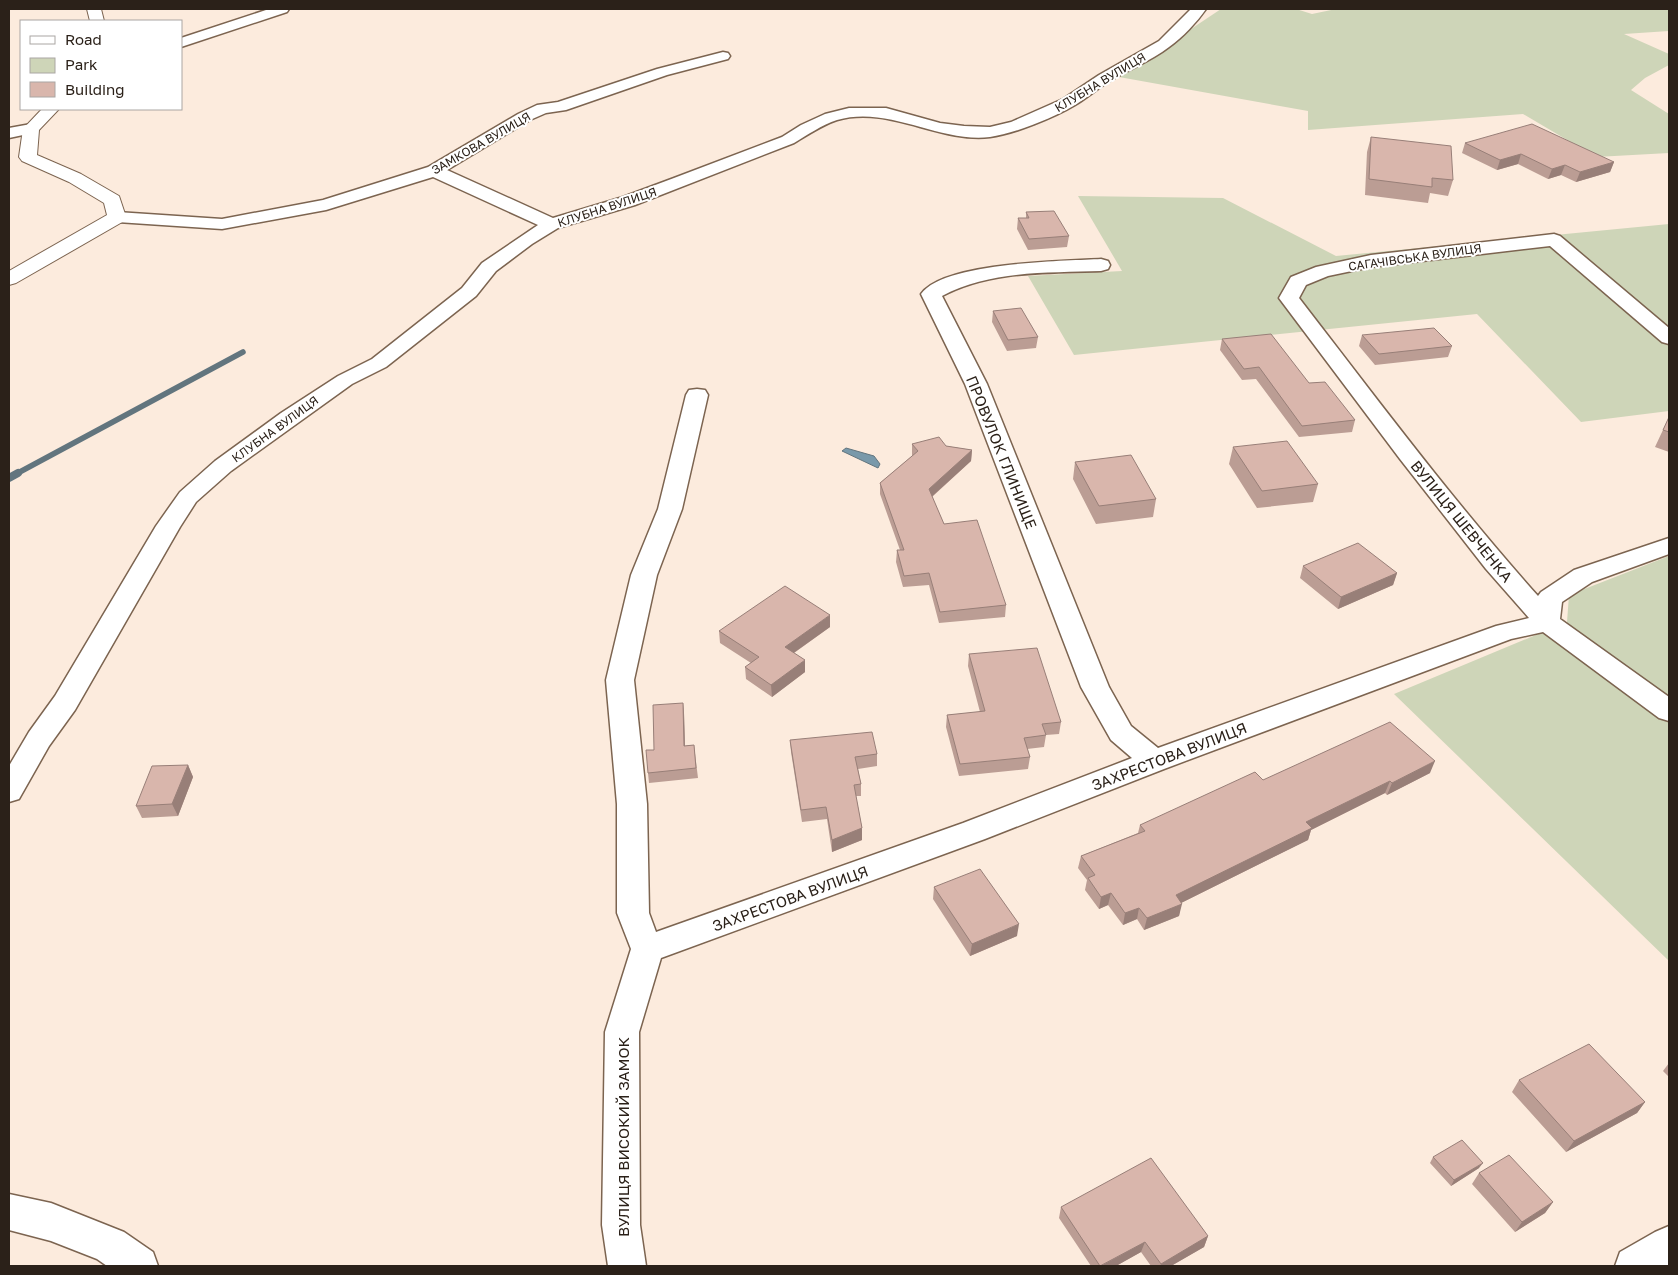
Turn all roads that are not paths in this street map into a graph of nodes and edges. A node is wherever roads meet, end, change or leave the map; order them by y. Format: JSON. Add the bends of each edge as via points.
{"nodes":[{"id":1,"x":282,"y":9,"type":"edge"},
{"id":2,"x":1199,"y":9,"type":"edge"},
{"id":3,"x":182,"y":43,"type":"edge"},
{"id":4,"x":723,"y":56,"type":"dead end"},
{"id":5,"x":50,"y":110,"type":"edge"},
{"id":6,"x":31,"y":129,"type":"junction"},
{"id":7,"x":9,"y":133,"type":"edge"},
{"id":8,"x":434,"y":171,"type":"junction"},
{"id":9,"x":118,"y":217,"type":"junction"},
{"id":10,"x":552,"y":224,"type":"junction"},
{"id":11,"x":1101,"y":265,"type":"dead end"},
{"id":12,"x":9,"y":279,"type":"edge"},
{"id":13,"x":1289,"y":298,"type":"joint"},
{"id":14,"x":1669,"y":338,"type":"edge"},
{"id":15,"x":697,"y":395,"type":"dead end"},
{"id":16,"x":1669,"y":546,"type":"edge"},
{"id":17,"x":1547,"y":622,"type":"junction"},
{"id":18,"x":1669,"y":711,"type":"edge"},
{"id":19,"x":1154,"y":761,"type":"junction"},
{"id":20,"x":9,"y":791,"type":"edge"},
{"id":21,"x":647,"y":949,"type":"junction"},
{"id":22,"x":9,"y":1212,"type":"edge"},
{"id":23,"x":1669,"y":1244,"type":"edge"},
{"id":24,"x":138,"y":1266,"type":"edge"},
{"id":25,"x":627,"y":1266,"type":"edge"},
{"id":26,"x":1634,"y":1266,"type":"edge"}],
"edges":[{"from":1,"to":3,"type":"street"},
{"from":2,"to":10,"type":"street","name":"КЛУБНА ВУЛИЦЯ","via":[[1164,44],[1069,102],[1018,125],[990,132],[964,132],[886,113],[849,112],[831,117],[788,140],[680,182]]},
{"from":4,"to":8,"type":"street","name":"ЗАМКОВА ВУЛИЦЯ","via":[[662,72],[560,107],[544,108]]},
{"from":5,"to":6,"type":"street"},
{"from":6,"to":7,"type":"street"},
{"from":6,"to":9,"type":"street","via":[[28,156],[112,200]]},
{"from":8,"to":9,"type":"street","name":"ЗАМКОВА ВУЛИЦЯ","via":[[326,205],[222,224]]},
{"from":8,"to":10,"type":"street"},
{"from":9,"to":12,"type":"street"},
{"from":10,"to":20,"type":"street","name":"КЛУБНА ВУЛИЦЯ","via":[[488,267],[469,292],[379,363],[345,380],[289,418],[223,466],[188,497]]},
{"from":11,"to":19,"type":"street","name":"ПРОВУЛОК ГЛИНИЩЕ","via":[[982,273],[943,286],[931,294],[976,384],[1095,687],[1121,733]]},
{"from":13,"to":14,"type":"street","name":"САГАЧІВСЬКА ВУЛИЦЯ","via":[[1298,281],[1323,271],[1371,261],[1554,240]]},
{"from":13,"to":17,"type":"street","name":"ВУЛИЦЯ ШЕВЧЕНКА","via":[[1494,563]]},
{"from":15,"to":21,"type":"street","via":[[670,509],[644,575],[620,680],[632,804],[634,913]]},
{"from":16,"to":17,"type":"street","via":[[1583,576],[1550,598]]},
{"from":17,"to":18,"type":"street","name":"ВУЛИЦЯ ШЕВЧЕНКА"},
{"from":17,"to":19,"type":"street","name":"ЗАХРЕСТОВА ВУЛИЦЯ","via":[[1505,632]]},
{"from":19,"to":21,"type":"street","name":"ЗАХРЕСТОВА ВУЛИЦЯ","via":[[974,832]]},
{"from":21,"to":25,"type":"street","name":"ВУЛИЦЯ ВИСОКИЙ ЗАМОК","via":[[622,1032],[621,1225]]},
{"from":22,"to":24,"type":"street","via":[[51,1222],[110,1245]]},
{"from":23,"to":26,"type":"street"}]}
